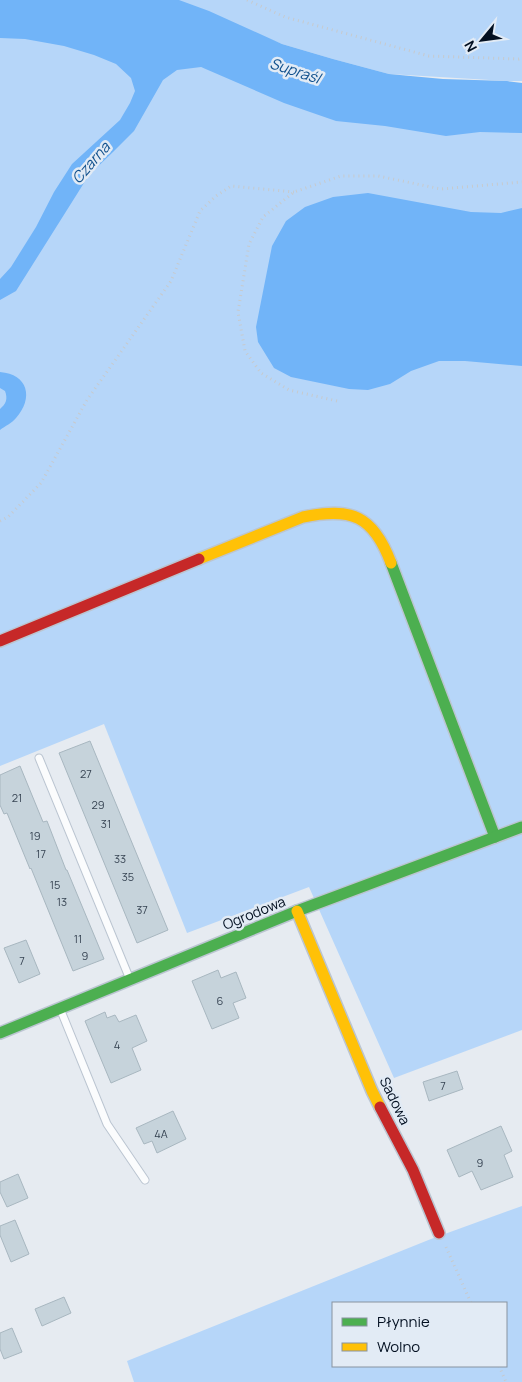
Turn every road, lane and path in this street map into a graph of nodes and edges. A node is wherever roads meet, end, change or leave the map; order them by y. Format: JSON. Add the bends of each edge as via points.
{"nodes":[{"id":1,"x":247,"y":0,"type":"edge"},
{"id":2,"x":522,"y":58,"type":"edge"},
{"id":3,"x":522,"y":182,"type":"edge"},
{"id":4,"x":294,"y":192,"type":"junction"},
{"id":5,"x":337,"y":401,"type":"dead end"},
{"id":6,"x":0,"y":521,"type":"edge"},
{"id":7,"x":0,"y":641,"type":"edge"},
{"id":8,"x":39,"y":758,"type":"dead end"},
{"id":9,"x":522,"y":827,"type":"edge"},
{"id":10,"x":495,"y":837,"type":"junction"},
{"id":11,"x":297,"y":911,"type":"junction"},
{"id":12,"x":130,"y":980,"type":"junction"},
{"id":13,"x":60,"y":1008,"type":"junction"},
{"id":14,"x":0,"y":1033,"type":"edge"},
{"id":15,"x":146,"y":1180,"type":"dead end"},
{"id":16,"x":439,"y":1233,"type":"joint"},
{"id":17,"x":471,"y":1302,"type":"edge"},
{"id":18,"x":499,"y":1367,"type":"edge"},
{"id":19,"x":506,"y":1382,"type":"edge"}],
"edges":[{"from":1,"to":2,"type":"path","via":[[286,17],[429,56]]},
{"from":3,"to":4,"type":"path","via":[[441,189],[378,176],[341,176]]},
{"from":4,"to":5,"type":"path","via":[[263,217],[249,244],[238,312],[245,351],[262,373],[289,390]]},
{"from":4,"to":6,"type":"path","via":[[231,186],[200,211],[171,281],[87,400],[41,483],[8,517]]},
{"from":7,"to":10,"type":"street","via":[[303,518],[325,512],[348,513],[369,524],[385,546]]},
{"from":8,"to":12,"type":"lane"},
{"from":9,"to":10,"type":"street","name":"Ogrodowa"},
{"from":10,"to":11,"type":"street","name":"Ogrodowa"},
{"from":11,"to":12,"type":"street","name":"Ogrodowa"},
{"from":11,"to":16,"type":"street","name":"Sadowa","via":[[372,1091],[413,1170]]},
{"from":12,"to":13,"type":"street","name":"Ogrodowa"},
{"from":13,"to":14,"type":"street","name":"Ogrodowa"},
{"from":13,"to":15,"type":"lane","via":[[107,1124]]},
{"from":16,"to":17,"type":"path"},
{"from":18,"to":19,"type":"path"}]}
